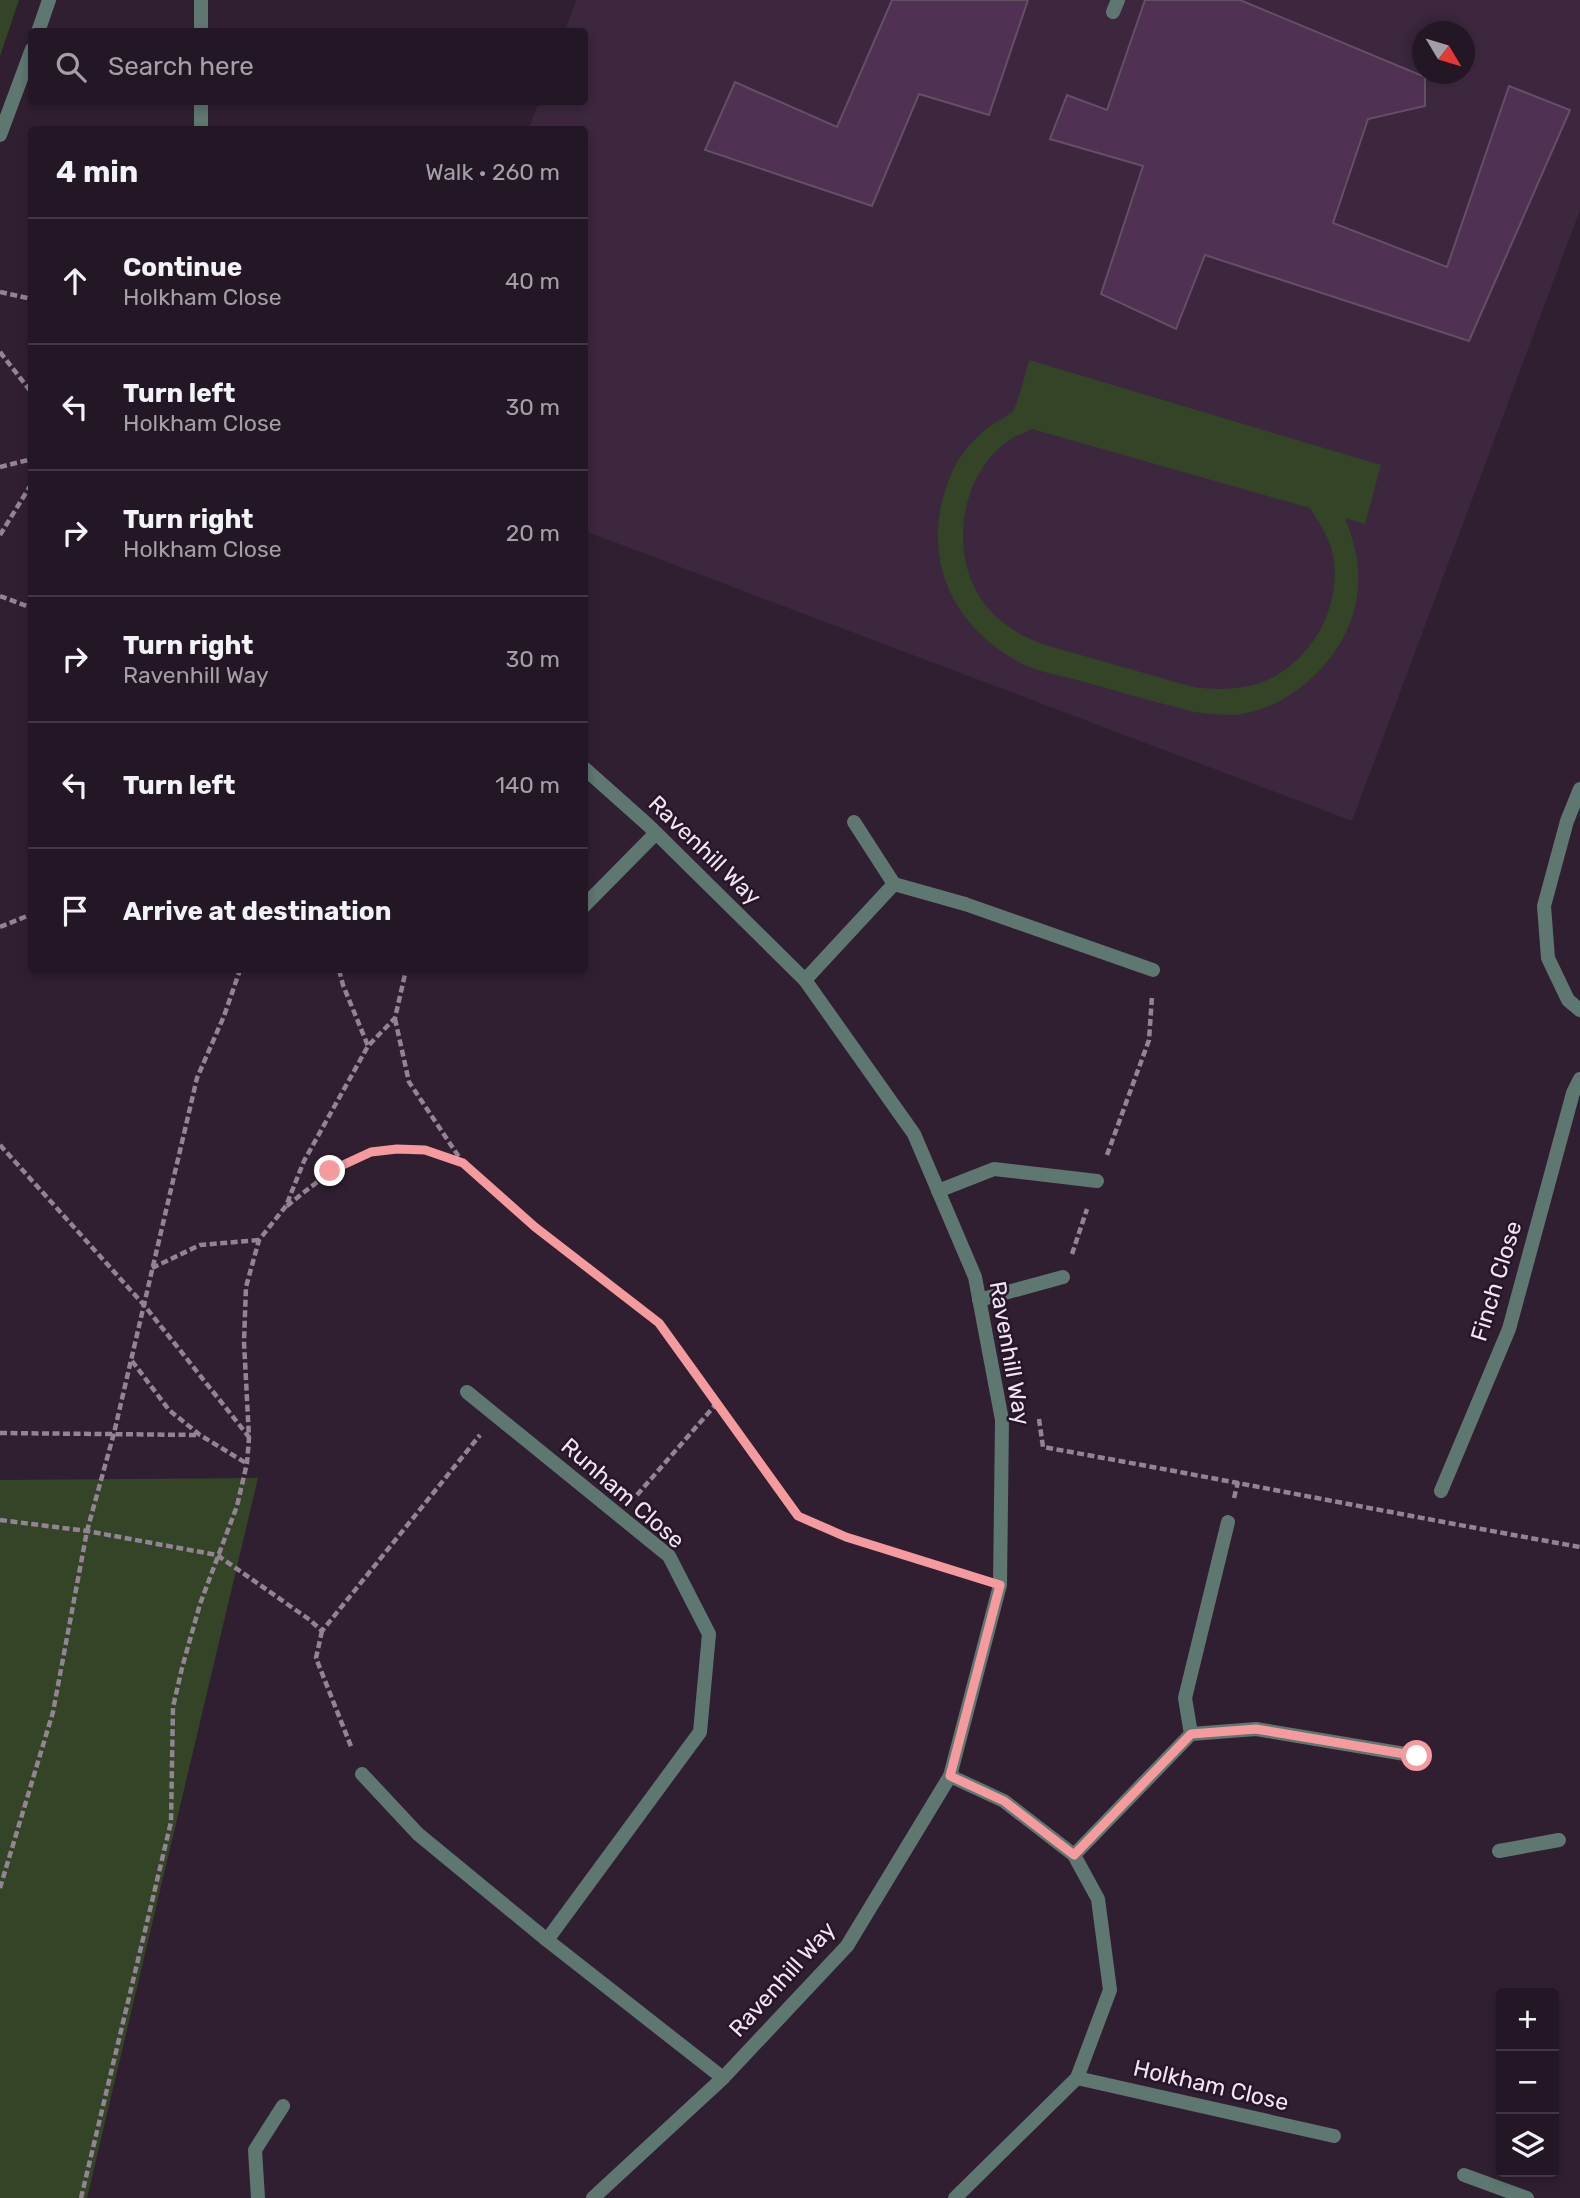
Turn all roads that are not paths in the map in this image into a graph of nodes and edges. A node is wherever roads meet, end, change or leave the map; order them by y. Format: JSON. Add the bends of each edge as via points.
{"nodes":[{"id":1,"x":49,"y":0,"type":"edge"},
{"id":2,"x":201,"y":0,"type":"edge"},
{"id":3,"x":39,"y":28,"type":"edge"},
{"id":4,"x":201,"y":28,"type":"edge"},
{"id":5,"x":28,"y":60,"type":"edge"},
{"id":6,"x":201,"y":105,"type":"edge"},
{"id":7,"x":201,"y":126,"type":"edge"},
{"id":8,"x":0,"y":135,"type":"edge"},
{"id":9,"x":588,"y":772,"type":"edge"},
{"id":10,"x":1580,"y":789,"type":"edge"},
{"id":11,"x":854,"y":822,"type":"dead end"},
{"id":12,"x":656,"y":833,"type":"junction"},
{"id":13,"x":894,"y":884,"type":"junction"},
{"id":14,"x":588,"y":902,"type":"edge"},
{"id":15,"x":1153,"y":970,"type":"road end"},
{"id":16,"x":805,"y":980,"type":"junction"},
{"id":17,"x":1580,"y":1010,"type":"edge"},
{"id":18,"x":1580,"y":1079,"type":"edge"},
{"id":19,"x":1097,"y":1181,"type":"road end"},
{"id":20,"x":938,"y":1191,"type":"junction"},
{"id":21,"x":1063,"y":1278,"type":"road end"},
{"id":22,"x":979,"y":1300,"type":"junction"},
{"id":23,"x":467,"y":1392,"type":"dead end"},
{"id":24,"x":1441,"y":1491,"type":"dead end"},
{"id":25,"x":1228,"y":1522,"type":"dead end"},
{"id":26,"x":1191,"y":1734,"type":"junction"},
{"id":27,"x":1417,"y":1756,"type":"dead end"},
{"id":28,"x":362,"y":1774,"type":"road end"},
{"id":29,"x":950,"y":1776,"type":"junction"},
{"id":30,"x":1559,"y":1840,"type":"dead end"},
{"id":31,"x":1499,"y":1851,"type":"dead end"},
{"id":32,"x":1074,"y":1855,"type":"junction"},
{"id":33,"x":547,"y":1940,"type":"junction"},
{"id":34,"x":723,"y":2078,"type":"junction"},
{"id":35,"x":1077,"y":2078,"type":"junction"},
{"id":36,"x":283,"y":2106,"type":"dead end"},
{"id":37,"x":1334,"y":2136,"type":"dead end"},
{"id":38,"x":1464,"y":2175,"type":"dead end"},
{"id":39,"x":258,"y":2198,"type":"edge"},
{"id":40,"x":593,"y":2198,"type":"edge"},
{"id":41,"x":955,"y":2198,"type":"edge"},
{"id":42,"x":1527,"y":2198,"type":"edge"}],
"edges":[{"from":1,"to":3,"type":"street"},
{"from":2,"to":4,"type":"street"},
{"from":5,"to":8,"type":"street"},
{"from":6,"to":7,"type":"street"},
{"from":9,"to":12,"type":"street","name":"Ravenhill Way"},
{"from":10,"to":17,"type":"street","via":[[1544,906],[1548,958],[1568,1000]]},
{"from":11,"to":13,"type":"street"},
{"from":12,"to":14,"type":"street"},
{"from":12,"to":16,"type":"street","name":"Ravenhill Way"},
{"from":13,"to":15,"type":"street"},
{"from":13,"to":16,"type":"street"},
{"from":16,"to":20,"type":"street","name":"Ravenhill Way","via":[[914,1134]]},
{"from":18,"to":24,"type":"street","name":"Finch Close","via":[[1509,1329]]},
{"from":19,"to":20,"type":"street","via":[[994,1169]]},
{"from":20,"to":22,"type":"street","name":"Ravenhill Way","via":[[975,1277]]},
{"from":21,"to":22,"type":"street"},
{"from":22,"to":29,"type":"street","name":"Ravenhill Way","via":[[1002,1420],[1000,1585]]},
{"from":23,"to":33,"type":"street","name":"Runham Close","via":[[669,1556],[709,1634],[700,1732]]},
{"from":25,"to":26,"type":"street","via":[[1185,1698]]},
{"from":26,"to":27,"type":"street","via":[[1256,1729]]},
{"from":26,"to":32,"type":"street"},
{"from":28,"to":33,"type":"street","via":[[418,1834]]},
{"from":29,"to":32,"type":"street","via":[[1004,1801]]},
{"from":29,"to":34,"type":"street","name":"Ravenhill Way","via":[[847,1947]]},
{"from":30,"to":31,"type":"street"},
{"from":32,"to":35,"type":"street","via":[[1098,1899],[1110,1990]]},
{"from":33,"to":34,"type":"street"},
{"from":34,"to":40,"type":"street","name":"Ravenhill Way"},
{"from":35,"to":37,"type":"street","name":"Holkham Close"},
{"from":35,"to":41,"type":"street"},
{"from":36,"to":39,"type":"street","via":[[256,2150]]},
{"from":38,"to":42,"type":"street"}]}
